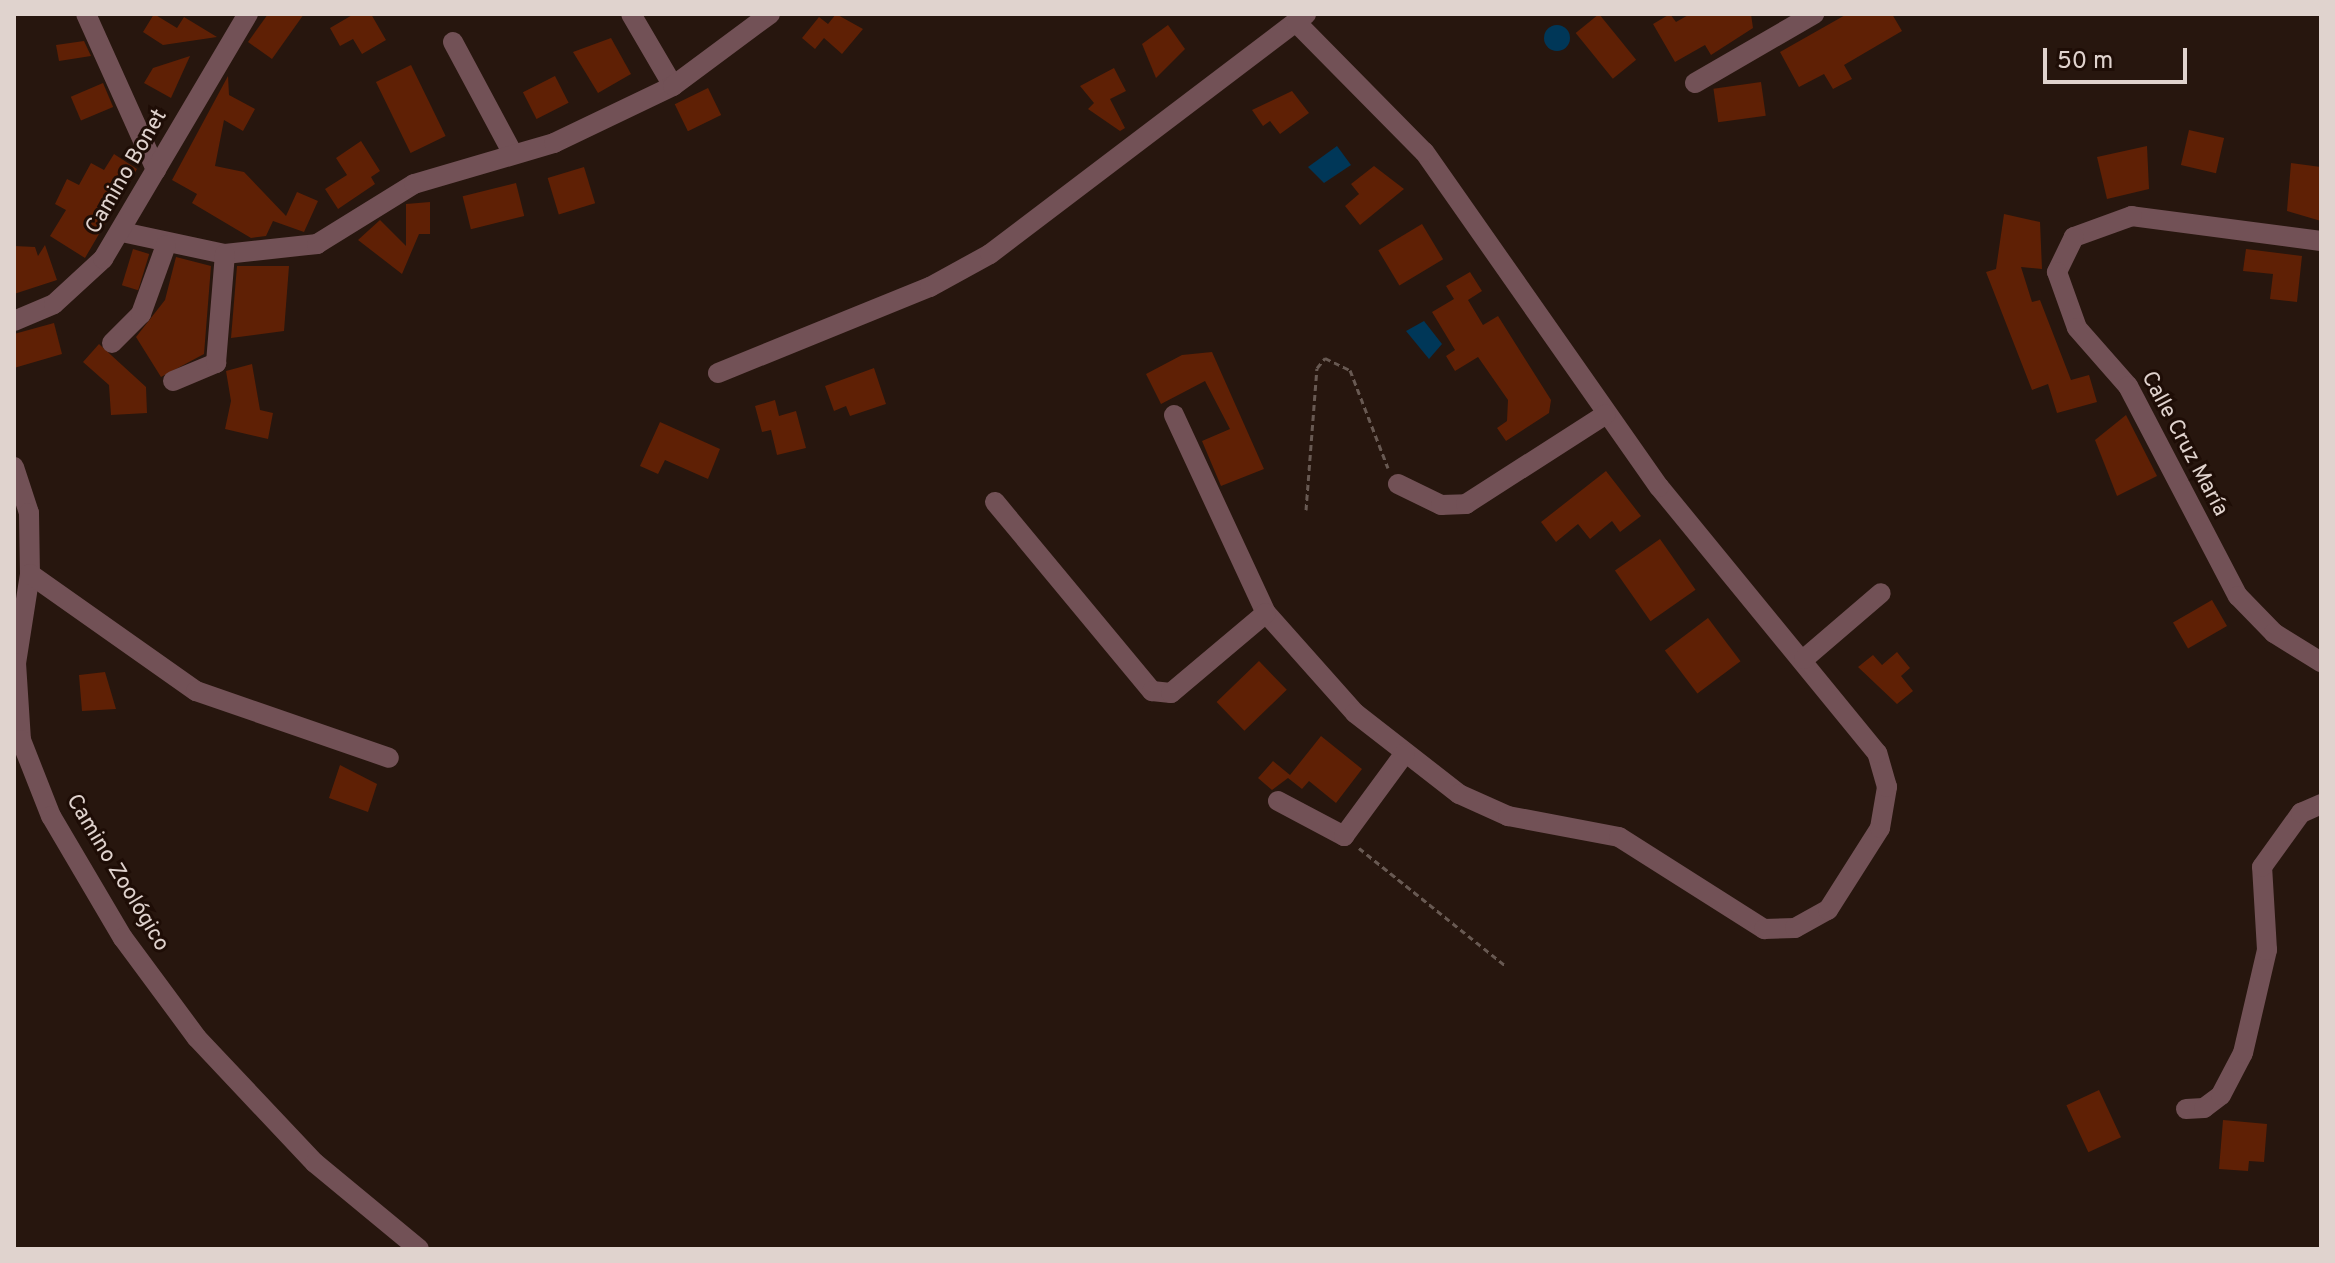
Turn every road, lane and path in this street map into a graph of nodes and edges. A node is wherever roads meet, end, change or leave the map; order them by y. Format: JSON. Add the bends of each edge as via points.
{"nodes":[{"id":1,"x":86,"y":14,"type":"edge"},
{"id":2,"x":248,"y":14,"type":"edge"},
{"id":3,"x":631,"y":14,"type":"edge"},
{"id":4,"x":770,"y":14,"type":"edge"},
{"id":5,"x":1814,"y":14,"type":"edge"},
{"id":6,"x":1302,"y":18,"type":"edge"},
{"id":7,"x":453,"y":42,"type":"dead end"},
{"id":8,"x":1695,"y":83,"type":"dead end"},
{"id":9,"x":673,"y":86,"type":"junction"},
{"id":10,"x":513,"y":154,"type":"junction"},
{"id":11,"x":156,"y":170,"type":"junction"},
{"id":12,"x":122,"y":232,"type":"junction"},
{"id":13,"x":2321,"y":241,"type":"edge"},
{"id":14,"x":166,"y":245,"type":"junction"},
{"id":15,"x":225,"y":254,"type":"junction"},
{"id":16,"x":14,"y":321,"type":"edge"},
{"id":17,"x":112,"y":343,"type":"dead end"},
{"id":18,"x":718,"y":373,"type":"dead end"},
{"id":19,"x":173,"y":381,"type":"dead end"},
{"id":20,"x":1606,"y":414,"type":"junction"},
{"id":21,"x":1174,"y":415,"type":"dead end"},
{"id":22,"x":14,"y":467,"type":"edge"},
{"id":23,"x":1398,"y":484,"type":"joint"},
{"id":24,"x":995,"y":502,"type":"dead end"},
{"id":25,"x":1306,"y":510,"type":"dead end"},
{"id":26,"x":30,"y":574,"type":"junction"},
{"id":27,"x":1881,"y":593,"type":"dead end"},
{"id":28,"x":1266,"y":613,"type":"junction"},
{"id":29,"x":1804,"y":659,"type":"junction"},
{"id":30,"x":2321,"y":662,"type":"edge"},
{"id":31,"x":1405,"y":753,"type":"junction"},
{"id":32,"x":389,"y":758,"type":"dead end"},
{"id":33,"x":1278,"y":801,"type":"dead end"},
{"id":34,"x":2321,"y":804,"type":"edge"},
{"id":35,"x":1344,"y":836,"type":"junction"},
{"id":36,"x":1506,"y":966,"type":"dead end"},
{"id":37,"x":2186,"y":1109,"type":"dead end"},
{"id":38,"x":419,"y":1249,"type":"edge"}],
"edges":[{"from":1,"to":11,"type":"street"},
{"from":2,"to":11,"type":"street","name":"Camino Bonet"},
{"from":3,"to":9,"type":"street"},
{"from":4,"to":9,"type":"street"},
{"from":5,"to":8,"type":"street"},
{"from":6,"to":18,"type":"street","via":[[990,254],[930,287]]},
{"from":6,"to":20,"type":"street","via":[[1424,152]]},
{"from":7,"to":10,"type":"street"},
{"from":9,"to":10,"type":"street","via":[[554,143]]},
{"from":10,"to":15,"type":"street","via":[[414,184],[317,244]]},
{"from":11,"to":12,"type":"street","name":"Camino Bonet"},
{"from":12,"to":14,"type":"street"},
{"from":12,"to":16,"type":"street","name":"Camino Bonet","via":[[76,289]]},
{"from":13,"to":30,"type":"street","name":"Calle Cruz María","via":[[2132,216],[2074,237],[2057,272],[2077,328],[2128,386],[2238,596],[2274,633]]},
{"from":14,"to":15,"type":"street"},
{"from":14,"to":17,"type":"street","via":[[141,314]]},
{"from":15,"to":19,"type":"street","via":[[216,363]]},
{"from":20,"to":23,"type":"street","via":[[1466,504],[1431,502]]},
{"from":20,"to":29,"type":"street"},
{"from":21,"to":28,"type":"street"},
{"from":22,"to":26,"type":"street","name":"Camino Zoológico","via":[[29,513]]},
{"from":23,"to":25,"type":"path","via":[[1350,370],[1325,358],[1317,368]]},
{"from":24,"to":28,"type":"street","via":[[1152,691],[1171,693]]},
{"from":26,"to":32,"type":"street","via":[[196,691]]},
{"from":26,"to":38,"type":"street","name":"Camino Zoológico","via":[[16,663],[21,740],[51,816],[123,938],[197,1038],[315,1163]]},
{"from":27,"to":29,"type":"street"},
{"from":28,"to":31,"type":"street","via":[[1300,659]]},
{"from":29,"to":31,"type":"street","via":[[1877,753],[1886,806],[1828,910],[1795,928],[1745,921],[1659,856],[1619,837],[1483,806]]},
{"from":31,"to":35,"type":"street"},
{"from":33,"to":35,"type":"street"},
{"from":34,"to":37,"type":"street","via":[[2301,813],[2262,867],[2267,950],[2243,1053],[2221,1095],[2204,1108]]},
{"from":35,"to":36,"type":"path"}]}
